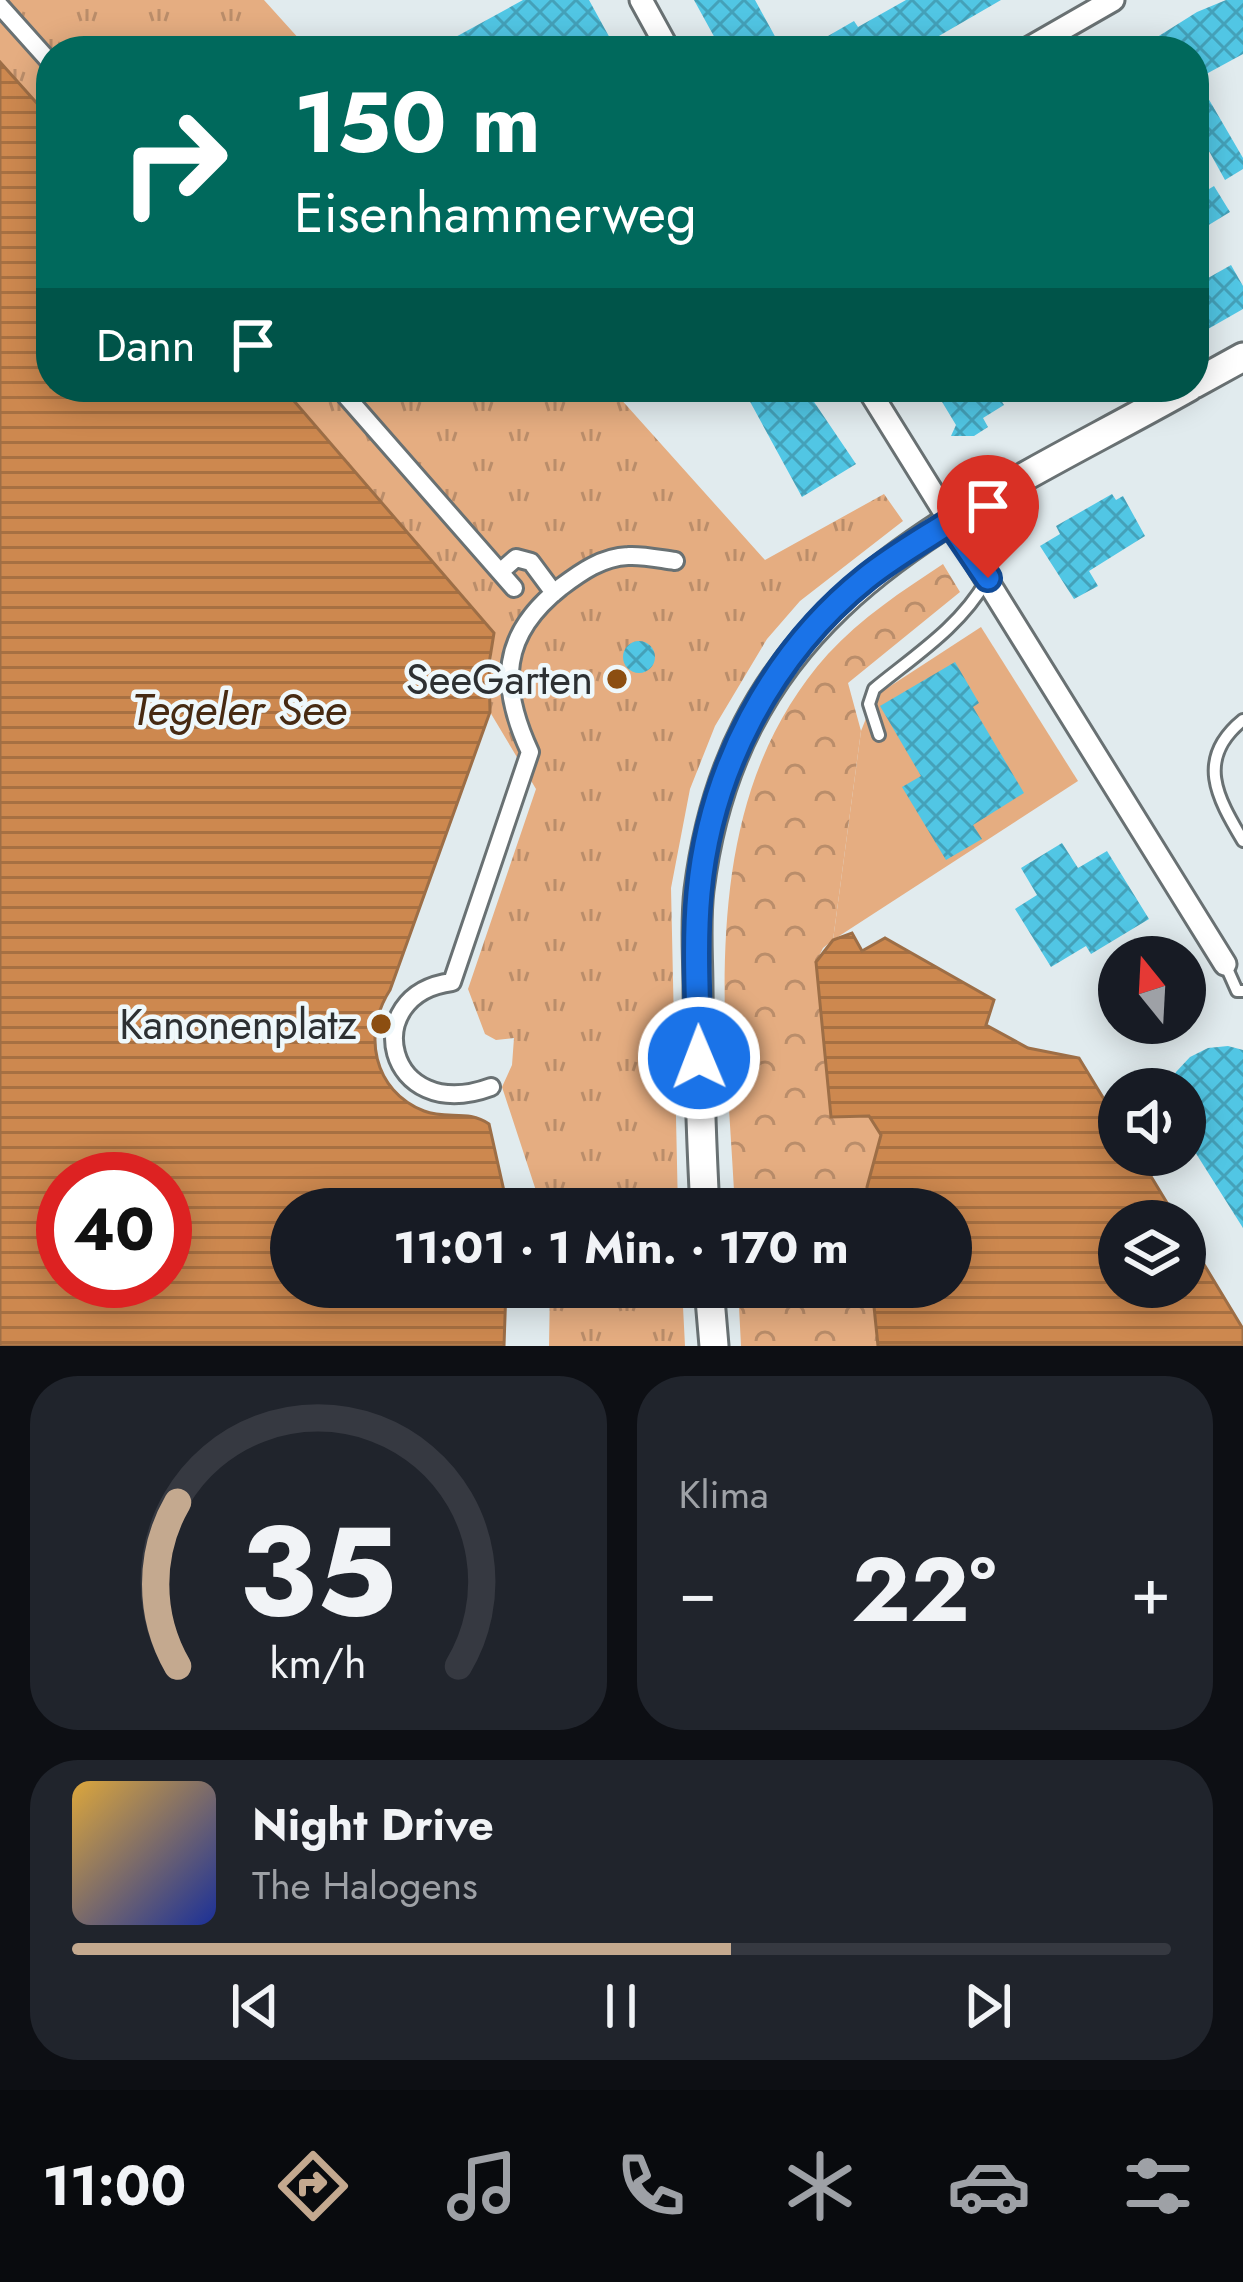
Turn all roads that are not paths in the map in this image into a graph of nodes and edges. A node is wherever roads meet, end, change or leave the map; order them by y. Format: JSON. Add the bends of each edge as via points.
{"nodes":[{"id":1,"x":641,"y":0,"type":"edge"},
{"id":2,"x":1113,"y":0,"type":"edge"},
{"id":3,"x":0,"y":6,"type":"edge"},
{"id":4,"x":661,"y":36,"type":"edge"},
{"id":5,"x":1050,"y":36,"type":"edge"},
{"id":6,"x":36,"y":46,"type":"edge"},
{"id":7,"x":1243,"y":357,"type":"edge"},
{"id":8,"x":1209,"y":376,"type":"edge"},
{"id":9,"x":351,"y":402,"type":"edge"},
{"id":10,"x":876,"y":402,"type":"edge"},
{"id":11,"x":1164,"y":402,"type":"edge"},
{"id":12,"x":950,"y":522,"type":"junction"},
{"id":13,"x":675,"y":561,"type":"dead end"},
{"id":14,"x":500,"y":572,"type":"junction"},
{"id":15,"x":988,"y":578,"type":"junction"},
{"id":16,"x":554,"y":593,"type":"junction"},
{"id":17,"x":525,"y":600,"type":"junction"},
{"id":18,"x":1243,"y":720,"type":"edge"},
{"id":19,"x":879,"y":735,"type":"dead end"},
{"id":20,"x":1243,"y":841,"type":"edge"},
{"id":21,"x":1225,"y":964,"type":"joint"},
{"id":22,"x":1243,"y":991,"type":"edge"},
{"id":23,"x":491,"y":1087,"type":"dead end"},
{"id":24,"x":704,"y":1188,"type":"edge"},
{"id":25,"x":711,"y":1308,"type":"edge"},
{"id":26,"x":714,"y":1346,"type":"edge"}],
"edges":[{"from":1,"to":4,"type":"street"},
{"from":2,"to":5,"type":"street"},
{"from":3,"to":6,"type":"street"},
{"from":7,"to":8,"type":"street"},
{"from":9,"to":14,"type":"street"},
{"from":10,"to":12,"type":"street"},
{"from":11,"to":12,"type":"street"},
{"from":12,"to":15,"type":"street"},
{"from":12,"to":24,"type":"street","via":[[866,578],[811,629],[754,710],[722,785],[699,892]]},
{"from":13,"to":16,"type":"street","via":[[627,556],[587,567]]},
{"from":14,"to":16,"type":"street","via":[[516,558],[531,562]]},
{"from":14,"to":17,"type":"street"},
{"from":15,"to":19,"type":"lane","via":[[953,624],[874,688],[869,704]]},
{"from":15,"to":21,"type":"street"},
{"from":16,"to":17,"type":"street"},
{"from":17,"to":23,"type":"street","via":[[508,676],[530,752],[452,982],[410,998],[394,1030],[398,1058],[423,1089],[456,1096]]},
{"from":18,"to":20,"type":"lane","via":[[1218,747],[1213,776]]},
{"from":21,"to":22,"type":"lane"},
{"from":25,"to":26,"type":"street"}]}
